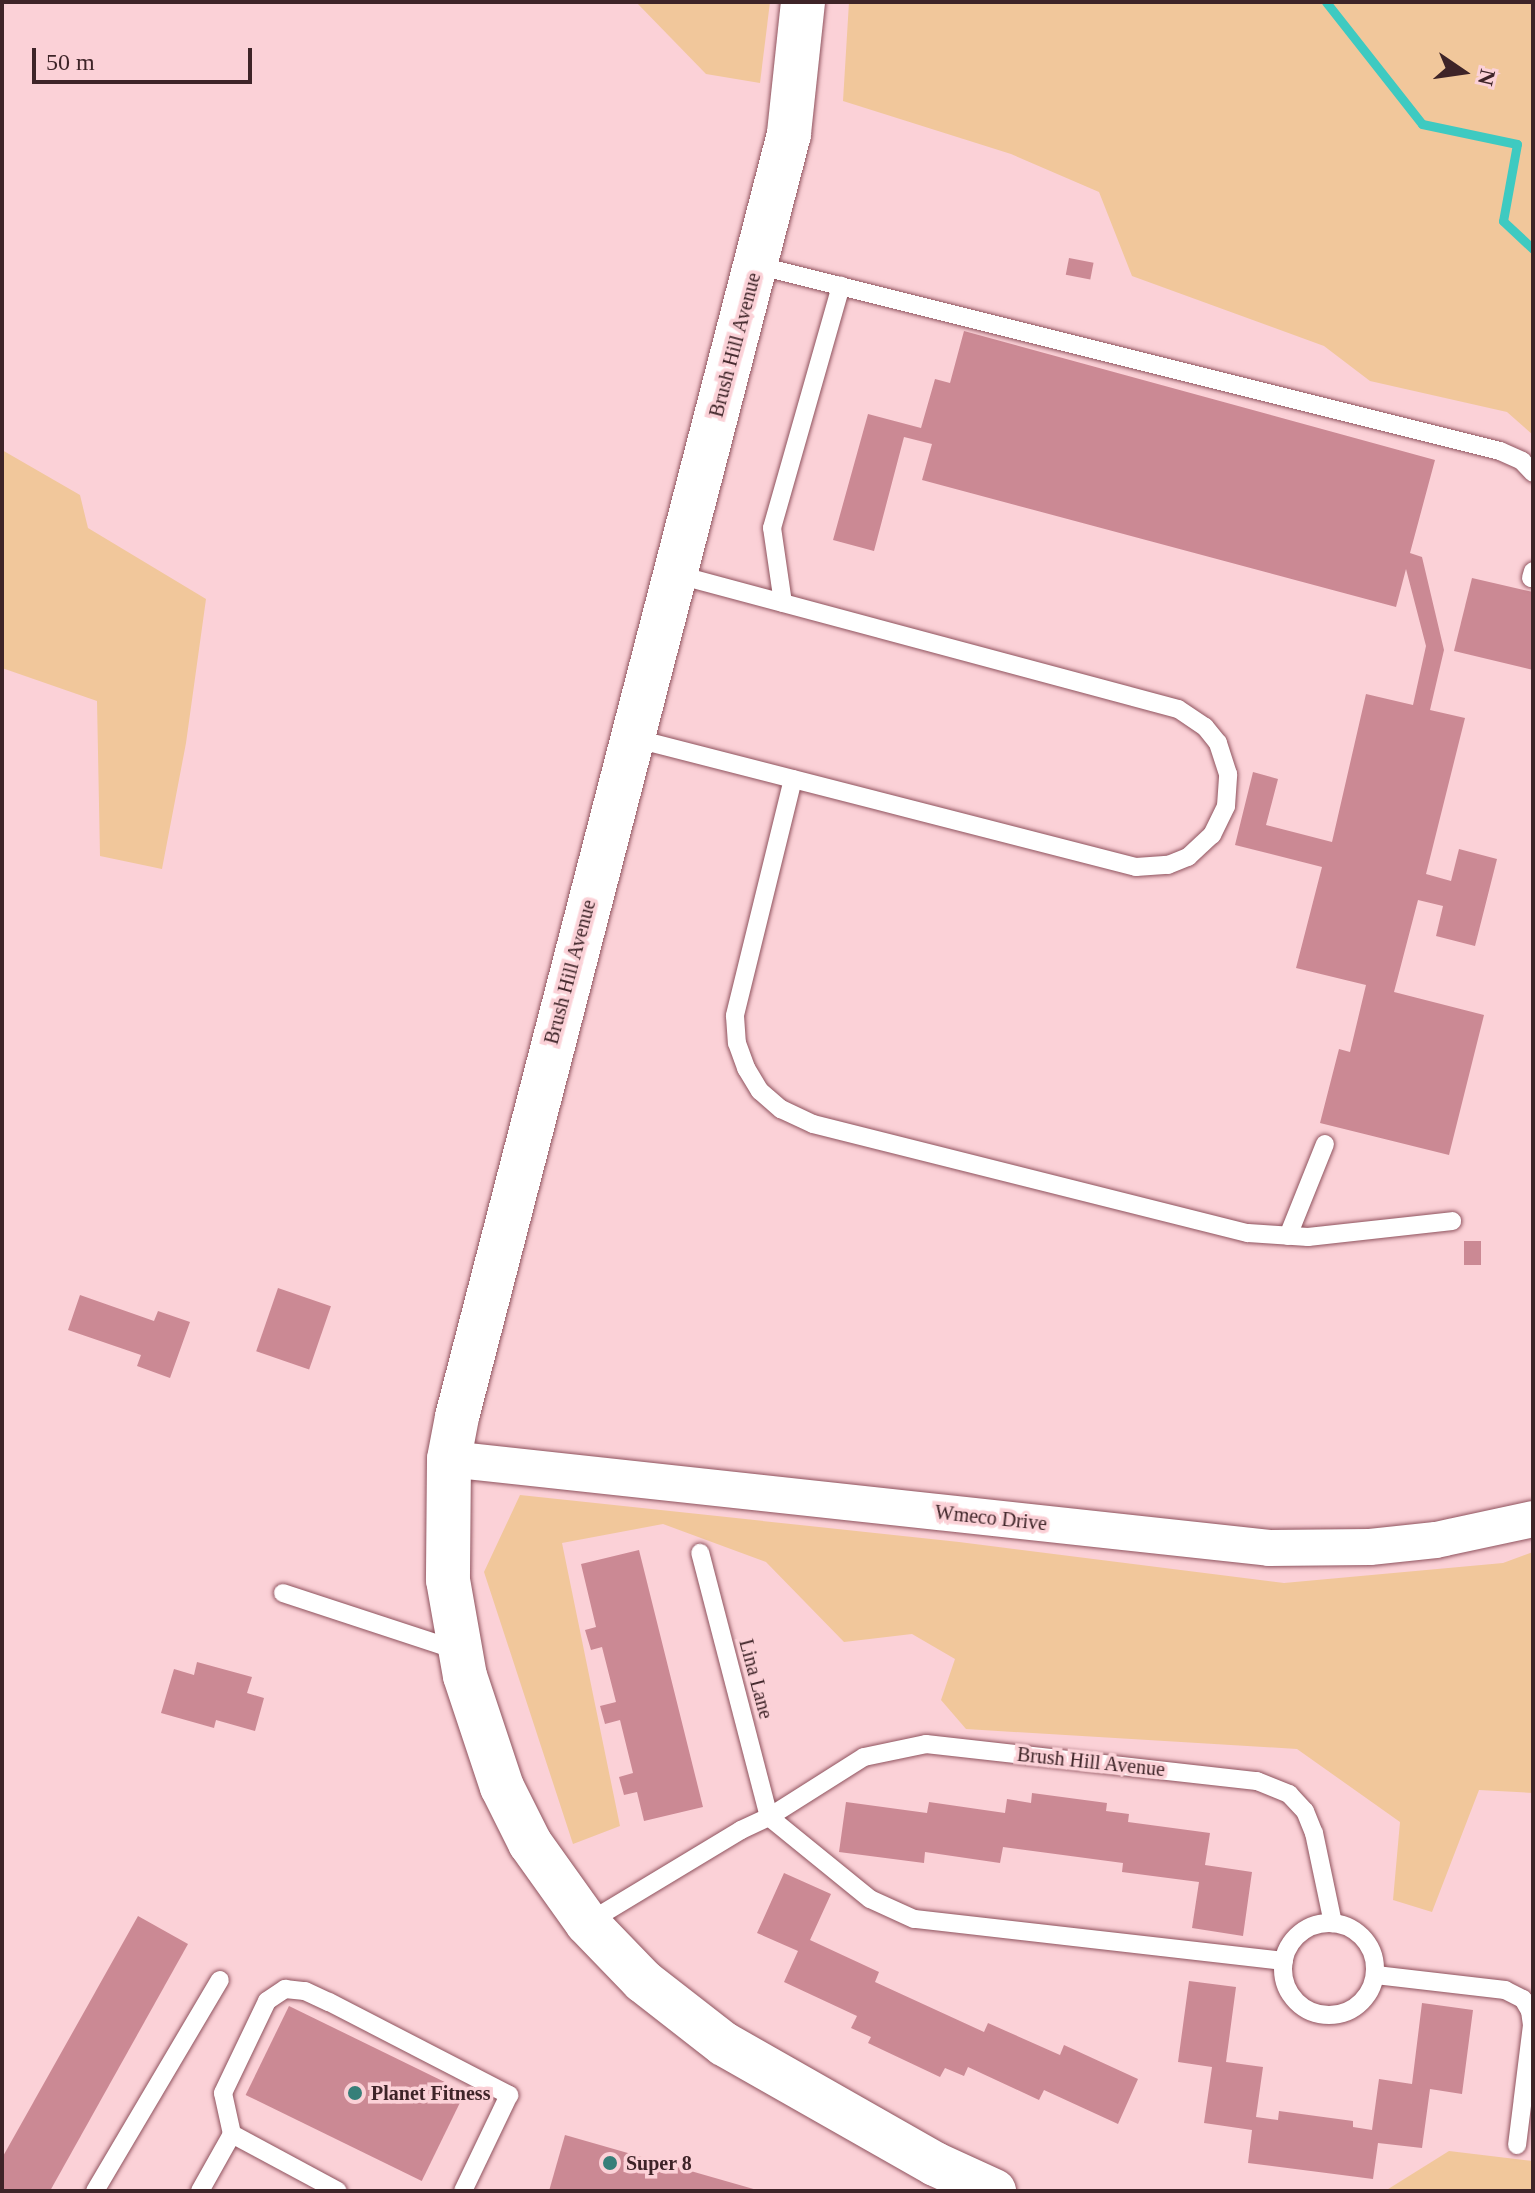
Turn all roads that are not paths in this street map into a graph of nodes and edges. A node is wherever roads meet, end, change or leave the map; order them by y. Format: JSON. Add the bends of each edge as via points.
{"nodes":[{"id":1,"x":803,"y":2,"type":"edge"},
{"id":2,"x":756,"y":265,"type":"junction"},
{"id":3,"x":841,"y":286,"type":"junction"},
{"id":4,"x":1533,"y":473,"type":"edge"},
{"id":5,"x":674,"y":574,"type":"junction"},
{"id":6,"x":783,"y":603,"type":"junction"},
{"id":7,"x":633,"y":738,"type":"junction"},
{"id":8,"x":793,"y":779,"type":"junction"},
{"id":9,"x":1325,"y":1144,"type":"dead end"},
{"id":10,"x":1452,"y":1221,"type":"dead end"},
{"id":11,"x":1288,"y":1236,"type":"junction"},
{"id":12,"x":449,"y":1459,"type":"junction"},
{"id":13,"x":1533,"y":1519,"type":"edge"},
{"id":14,"x":700,"y":1553,"type":"dead end"},
{"id":15,"x":283,"y":1593,"type":"dead end"},
{"id":16,"x":459,"y":1651,"type":"junction"},
{"id":17,"x":769,"y":1817,"type":"junction"},
{"id":18,"x":587,"y":1923,"type":"junction"},
{"id":19,"x":1333,"y":1923,"type":"junction"},
{"id":20,"x":1284,"y":1961,"type":"junction"},
{"id":21,"x":1376,"y":1975,"type":"junction"},
{"id":22,"x":220,"y":1980,"type":"dead end"},
{"id":23,"x":232,"y":2134,"type":"junction"},
{"id":24,"x":1517,"y":2145,"type":"dead end"},
{"id":25,"x":95,"y":2191,"type":"edge"},
{"id":26,"x":200,"y":2191,"type":"edge"},
{"id":27,"x":338,"y":2191,"type":"edge"},
{"id":28,"x":463,"y":2191,"type":"edge"},
{"id":29,"x":994,"y":2191,"type":"edge"}],
"edges":[{"from":1,"to":2,"type":"street","name":"Brush Hill Avenue","via":[[789,134]]},
{"from":2,"to":3,"type":"lane"},
{"from":2,"to":5,"type":"street","name":"Brush Hill Avenue"},
{"from":3,"to":4,"type":"lane","via":[[1500,451]]},
{"from":3,"to":6,"type":"lane","via":[[772,528]]},
{"from":5,"to":6,"type":"lane"},
{"from":5,"to":7,"type":"street","name":"Brush Hill Avenue"},
{"from":6,"to":8,"type":"lane","via":[[1178,709],[1212,735],[1229,785],[1222,817],[1205,843],[1178,862],[1147,868]]},
{"from":7,"to":8,"type":"lane"},
{"from":7,"to":12,"type":"street","name":"Brush Hill Avenue","via":[[495,1262]]},
{"from":8,"to":11,"type":"lane","via":[[735,1016],[742,1060],[767,1098],[813,1124],[1248,1233]]},
{"from":9,"to":11,"type":"lane"},
{"from":10,"to":11,"type":"lane"},
{"from":12,"to":13,"type":"street","name":"Wmeco Drive","via":[[1269,1548],[1436,1540]]},
{"from":12,"to":16,"type":"street","name":"Brush Hill Avenue","via":[[448,1580]]},
{"from":14,"to":17,"type":"lane","name":"Lina Lane"},
{"from":15,"to":16,"type":"lane"},
{"from":16,"to":18,"type":"street","name":"Brush Hill Avenue","via":[[486,1747],[515,1815]]},
{"from":17,"to":18,"type":"lane","name":"Brush Hill Avenue"},
{"from":17,"to":19,"type":"lane","name":"Brush Hill Avenue","via":[[864,1757],[926,1744],[1257,1781],[1289,1794],[1305,1811]]},
{"from":17,"to":20,"type":"lane","via":[[870,1899],[914,1919]]},
{"from":18,"to":29,"type":"street","name":"Brush Hill Avenue","via":[[643,1981],[724,2044],[935,2164]]},
{"from":19,"to":20,"type":"lane","via":[[1306,1929]]},
{"from":19,"to":21,"type":"lane","via":[[1366,1942]]},
{"from":20,"to":21,"type":"lane","via":[[1294,1999],[1319,2014],[1344,2013],[1357,2006]]},
{"from":21,"to":24,"type":"lane","via":[[1505,1990],[1523,1999],[1532,2025]]},
{"from":22,"to":25,"type":"lane"},
{"from":23,"to":26,"type":"lane"},
{"from":23,"to":27,"type":"lane"},
{"from":23,"to":28,"type":"lane","via":[[223,2093],[267,2001],[285,1989],[305,1991],[509,2095]]}]}
